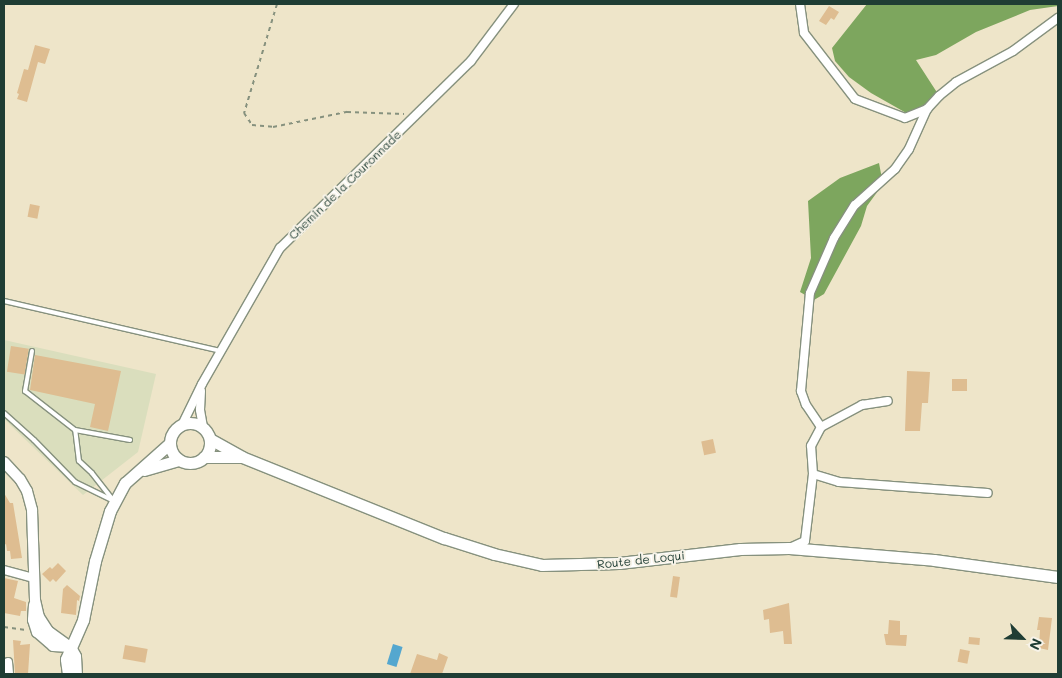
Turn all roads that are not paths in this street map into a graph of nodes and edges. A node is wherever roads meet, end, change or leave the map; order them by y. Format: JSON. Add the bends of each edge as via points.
{"nodes":[{"id":1,"x":514,"y":4,"type":"edge"},
{"id":2,"x":800,"y":4,"type":"edge"},
{"id":3,"x":1058,"y":18,"type":"edge"},
{"id":4,"x":927,"y":109,"type":"junction"},
{"id":5,"x":4,"y":301,"type":"edge"},
{"id":6,"x":32,"y":351,"type":"dead end"},
{"id":7,"x":221,"y":351,"type":"junction"},
{"id":8,"x":202,"y":384,"type":"junction"},
{"id":9,"x":888,"y":401,"type":"dead end"},
{"id":10,"x":4,"y":413,"type":"edge"},
{"id":11,"x":183,"y":423,"type":"junction"},
{"id":12,"x":203,"y":427,"type":"junction"},
{"id":13,"x":821,"y":427,"type":"junction"},
{"id":14,"x":74,"y":430,"type":"junction"},
{"id":15,"x":210,"y":438,"type":"junction"},
{"id":16,"x":130,"y":440,"type":"dead end"},
{"id":17,"x":169,"y":444,"type":"junction"},
{"id":18,"x":242,"y":456,"type":"junction"},
{"id":19,"x":204,"y":458,"type":"junction"},
{"id":20,"x":179,"y":460,"type":"junction"},
{"id":21,"x":4,"y":462,"type":"edge"},
{"id":22,"x":138,"y":472,"type":"junction"},
{"id":23,"x":813,"y":474,"type":"junction"},
{"id":24,"x":988,"y":493,"type":"dead end"},
{"id":25,"x":114,"y":502,"type":"junction"},
{"id":26,"x":789,"y":548,"type":"junction"},
{"id":27,"x":4,"y":570,"type":"edge"},
{"id":28,"x":1058,"y":577,"type":"edge"},
{"id":29,"x":34,"y":578,"type":"junction"},
{"id":30,"x":35,"y":600,"type":"junction"},
{"id":31,"x":70,"y":647,"type":"junction"},
{"id":32,"x":8,"y":662,"type":"dead end"},
{"id":33,"x":9,"y":674,"type":"edge"},
{"id":34,"x":68,"y":674,"type":"edge"},
{"id":35,"x":76,"y":674,"type":"edge"}],
"edges":[{"from":1,"to":7,"type":"street","name":"Chemin de la Couronnade","via":[[471,61],[280,248]]},
{"from":2,"to":4,"type":"street","via":[[804,33],[855,99],[905,118]]},
{"from":3,"to":4,"type":"street","via":[[1013,51],[956,82]]},
{"from":4,"to":13,"type":"street","via":[[909,149],[895,169],[855,205],[839,230],[810,293],[800,391]]},
{"from":5,"to":7,"type":"lane"},
{"from":6,"to":14,"type":"lane","via":[[25,391]]},
{"from":7,"to":8,"type":"street","name":"Chemin de la Couronnade"},
{"from":8,"to":11,"type":"street","name":"Chemin de la Couronnade"},
{"from":8,"to":12,"type":"street","name":"Chemin de la Couronnade","via":[[200,410]]},
{"from":9,"to":13,"type":"street","via":[[862,405]]},
{"from":10,"to":25,"type":"lane","via":[[75,482]]},
{"from":11,"to":12,"type":"main road","via":[[197,423]]},
{"from":11,"to":17,"type":"main road","via":[[172,431]]},
{"from":12,"to":15,"type":"main road"},
{"from":13,"to":23,"type":"street","via":[[811,446]]},
{"from":14,"to":16,"type":"lane"},
{"from":14,"to":25,"type":"lane","via":[[79,461]]},
{"from":15,"to":18,"type":"main road","name":"Route de Loqui"},
{"from":15,"to":19,"type":"main road"},
{"from":17,"to":20,"type":"main road"},
{"from":17,"to":22,"type":"main road"},
{"from":18,"to":19,"type":"main road","name":"Route de Loqui"},
{"from":18,"to":26,"type":"main road","name":"Route de Loqui","via":[[444,538],[542,565],[619,563]]},
{"from":19,"to":20,"type":"main road","via":[[192,463]]},
{"from":20,"to":22,"type":"main road"},
{"from":21,"to":29,"type":"street","via":[[20,479],[32,510]]},
{"from":22,"to":25,"type":"main road","via":[[125,484]]},
{"from":23,"to":24,"type":"street","via":[[839,482]]},
{"from":23,"to":26,"type":"street","via":[[805,540]]},
{"from":25,"to":31,"type":"main road","via":[[95,561],[83,620]]},
{"from":26,"to":28,"type":"main road","name":"Route de Loqui","via":[[934,560]]},
{"from":27,"to":29,"type":"street"},
{"from":29,"to":30,"type":"street"},
{"from":30,"to":31,"type":"street","via":[[39,617],[48,631]]},
{"from":30,"to":31,"type":"street","via":[[33,620],[36,631],[53,646]]},
{"from":31,"to":34,"type":"main road","via":[[66,659]]},
{"from":31,"to":35,"type":"main road","via":[[75,656]]},
{"from":32,"to":33,"type":"street"}]}
